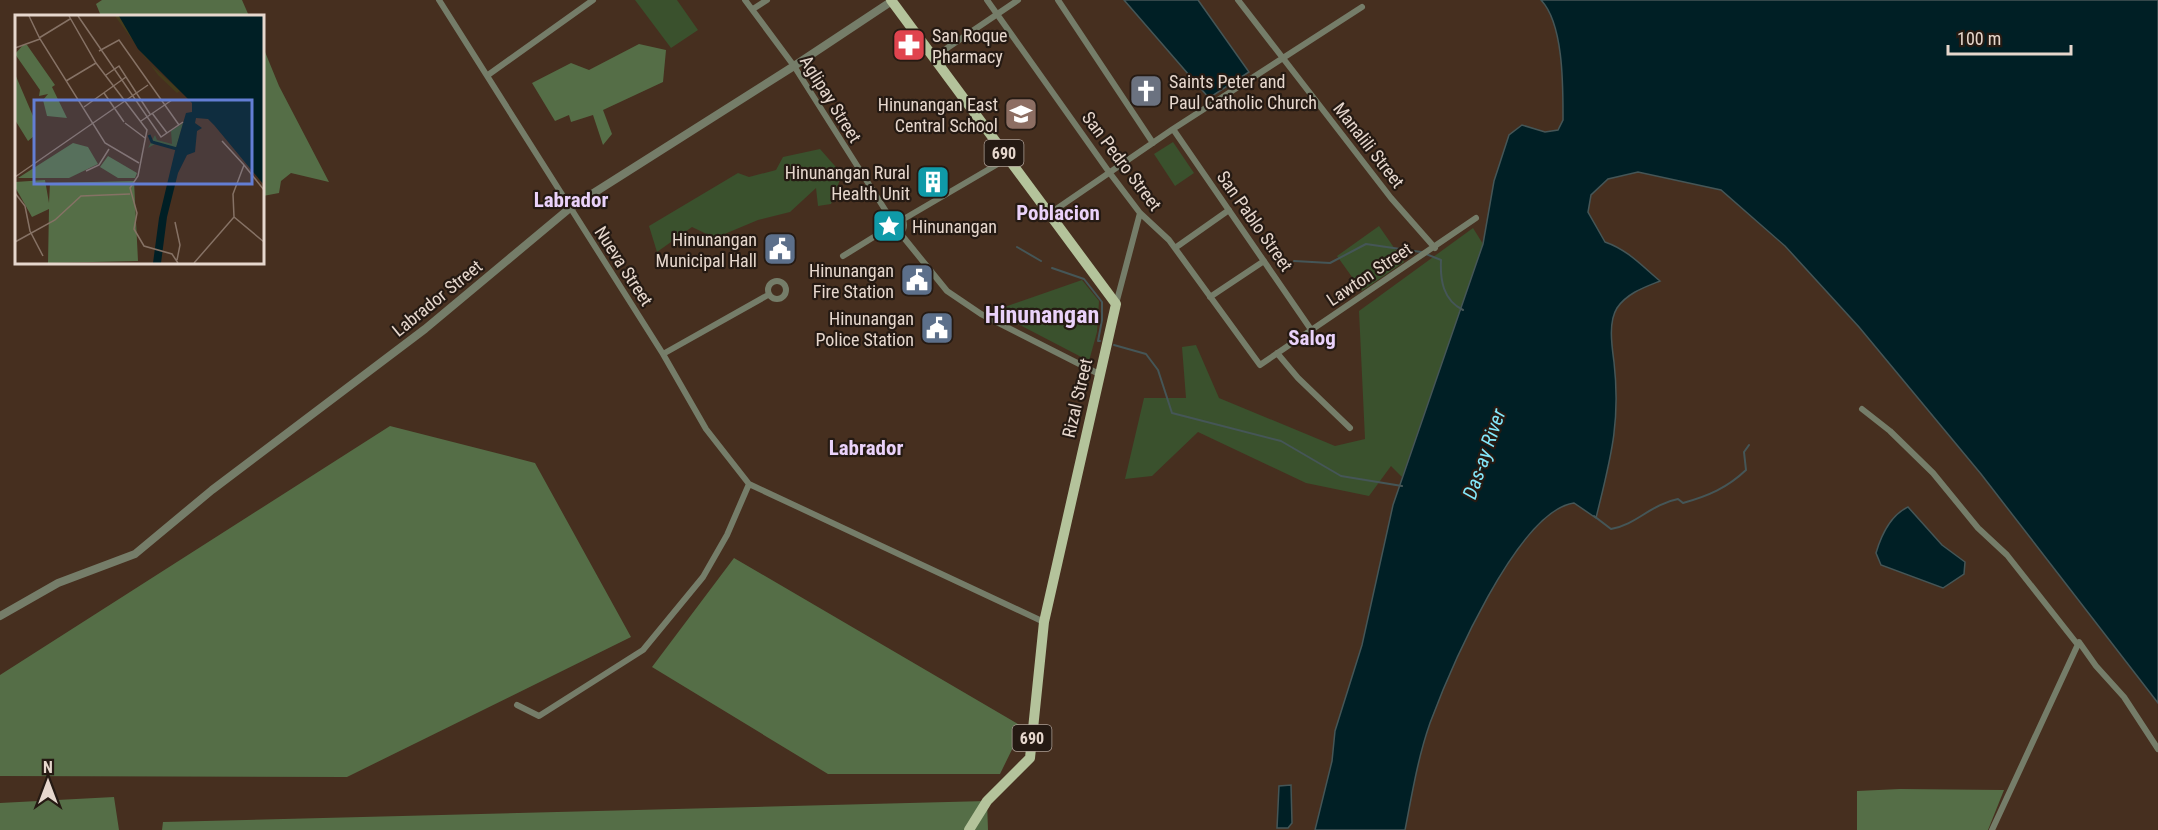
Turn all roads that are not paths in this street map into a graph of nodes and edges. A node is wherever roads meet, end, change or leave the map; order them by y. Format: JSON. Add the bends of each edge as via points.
{"nodes":[{"id":1,"x":439,"y":0,"type":"edge"},
{"id":2,"x":593,"y":0,"type":"edge"},
{"id":3,"x":746,"y":0,"type":"edge"},
{"id":4,"x":766,"y":0,"type":"edge"},
{"id":5,"x":892,"y":0,"type":"edge"},
{"id":6,"x":987,"y":0,"type":"edge"},
{"id":7,"x":1018,"y":0,"type":"edge"},
{"id":8,"x":1058,"y":0,"type":"edge"},
{"id":9,"x":1238,"y":0,"type":"edge"},
{"id":10,"x":1362,"y":7,"type":"dead end"},
{"id":11,"x":753,"y":9,"type":"junction"},
{"id":12,"x":997,"y":14,"type":"junction"},
{"id":13,"x":934,"y":57,"type":"junction"},
{"id":14,"x":1281,"y":57,"type":"junction"},
{"id":15,"x":794,"y":66,"type":"junction"},
{"id":16,"x":488,"y":75,"type":"junction"},
{"id":17,"x":1173,"y":129,"type":"junction"},
{"id":18,"x":1153,"y":142,"type":"junction"},
{"id":19,"x":1008,"y":158,"type":"junction"},
{"id":20,"x":1109,"y":172,"type":"junction"},
{"id":21,"x":570,"y":208,"type":"junction"},
{"id":22,"x":1229,"y":210,"type":"junction"},
{"id":23,"x":1140,"y":213,"type":"junction"},
{"id":24,"x":1049,"y":214,"type":"junction"},
{"id":25,"x":889,"y":216,"type":"junction"},
{"id":26,"x":1476,"y":218,"type":"dead end"},
{"id":27,"x":902,"y":220,"type":"junction"},
{"id":28,"x":885,"y":230,"type":"junction"},
{"id":29,"x":900,"y":233,"type":"junction"},
{"id":30,"x":1175,"y":248,"type":"junction"},
{"id":31,"x":1435,"y":248,"type":"junction"},
{"id":32,"x":843,"y":256,"type":"dead end"},
{"id":33,"x":1264,"y":261,"type":"junction"},
{"id":34,"x":768,"y":295,"type":"dead end"},
{"id":35,"x":1210,"y":297,"type":"junction"},
{"id":36,"x":1116,"y":304,"type":"junction"},
{"id":37,"x":1312,"y":331,"type":"junction"},
{"id":38,"x":1277,"y":353,"type":"junction"},
{"id":39,"x":663,"y":354,"type":"junction"},
{"id":40,"x":1260,"y":365,"type":"joint"},
{"id":41,"x":1099,"y":374,"type":"junction"},
{"id":42,"x":1862,"y":410,"type":"dead end"},
{"id":43,"x":1350,"y":428,"type":"dead end"},
{"id":44,"x":749,"y":484,"type":"junction"},
{"id":45,"x":0,"y":616,"type":"edge"},
{"id":46,"x":1044,"y":622,"type":"junction"},
{"id":47,"x":2078,"y":645,"type":"junction"},
{"id":48,"x":518,"y":705,"type":"dead end"},
{"id":49,"x":2158,"y":749,"type":"edge"},
{"id":50,"x":969,"y":830,"type":"edge"},
{"id":51,"x":1992,"y":830,"type":"edge"}],
"edges":[{"from":1,"to":16,"type":"street","name":"Nueva Street"},
{"from":2,"to":16,"type":"street"},
{"from":3,"to":11,"type":"street","name":"Aglipay Street"},
{"from":4,"to":11,"type":"street"},
{"from":5,"to":13,"type":"main road","number":"690"},
{"from":5,"to":15,"type":"street","name":"Labrador Street"},
{"from":6,"to":12,"type":"street","name":"San Pedro Street"},
{"from":7,"to":12,"type":"street"},
{"from":8,"to":18,"type":"street"},
{"from":9,"to":14,"type":"street","name":"Manalili Street"},
{"from":10,"to":14,"type":"street"},
{"from":11,"to":15,"type":"street","name":"Aglipay Street"},
{"from":12,"to":13,"type":"street"},
{"from":12,"to":20,"type":"street","name":"San Pedro Street"},
{"from":13,"to":19,"type":"main road","number":"690"},
{"from":14,"to":17,"type":"street"},
{"from":14,"to":31,"type":"street","name":"Manalili Street"},
{"from":15,"to":21,"type":"street","name":"Labrador Street"},
{"from":15,"to":25,"type":"street","name":"Aglipay Street"},
{"from":16,"to":21,"type":"street","name":"Nueva Street"},
{"from":17,"to":18,"type":"street"},
{"from":17,"to":22,"type":"street","name":"San Pablo Street"},
{"from":18,"to":20,"type":"street"},
{"from":19,"to":24,"type":"main road","number":"690"},
{"from":19,"to":27,"type":"street"},
{"from":20,"to":23,"type":"street","name":"San Pedro Street"},
{"from":20,"to":24,"type":"street"},
{"from":21,"to":39,"type":"street","name":"Nueva Street"},
{"from":21,"to":45,"type":"street","name":"Labrador Street","via":[[425,329],[212,490],[135,554],[58,584]]},
{"from":22,"to":30,"type":"street"},
{"from":22,"to":33,"type":"street","name":"San Pablo Street"},
{"from":23,"to":30,"type":"street","name":"San Pedro Street"},
{"from":23,"to":36,"type":"street"},
{"from":24,"to":36,"type":"main road","number":"690"},
{"from":25,"to":27,"type":"street"},
{"from":25,"to":28,"type":"street","via":[[884,221]]},
{"from":26,"to":31,"type":"street","name":"Lawton Street","via":[[1454,230]]},
{"from":27,"to":29,"type":"street"},
{"from":28,"to":29,"type":"street"},
{"from":28,"to":32,"type":"street"},
{"from":29,"to":41,"type":"street","via":[[955,297]]},
{"from":30,"to":35,"type":"street","name":"San Pedro Street"},
{"from":31,"to":37,"type":"street","name":"Lawton Street"},
{"from":33,"to":35,"type":"street"},
{"from":33,"to":37,"type":"street","name":"San Pablo Street"},
{"from":34,"to":39,"type":"street"},
{"from":35,"to":40,"type":"street","name":"San Pedro Street"},
{"from":36,"to":41,"type":"main road","name":"Rizal Street","number":"690"},
{"from":37,"to":38,"type":"street","name":"Lawton Street"},
{"from":38,"to":40,"type":"street","name":"Lawton Street"},
{"from":38,"to":43,"type":"street"},
{"from":39,"to":44,"type":"street","name":"Nueva Street","via":[[706,429]]},
{"from":41,"to":46,"type":"main road","name":"Rizal Street","number":"690"},
{"from":42,"to":47,"type":"street","via":[[1933,473],[1978,528],[2007,555]]},
{"from":44,"to":46,"type":"street"},
{"from":44,"to":48,"type":"street","via":[[727,535],[703,576],[643,650],[539,716]]},
{"from":46,"to":50,"type":"main road","number":"690","via":[[1030,758],[987,801]]},
{"from":47,"to":49,"type":"street","via":[[2079,642],[2124,697]]},
{"from":47,"to":51,"type":"street"}]}
